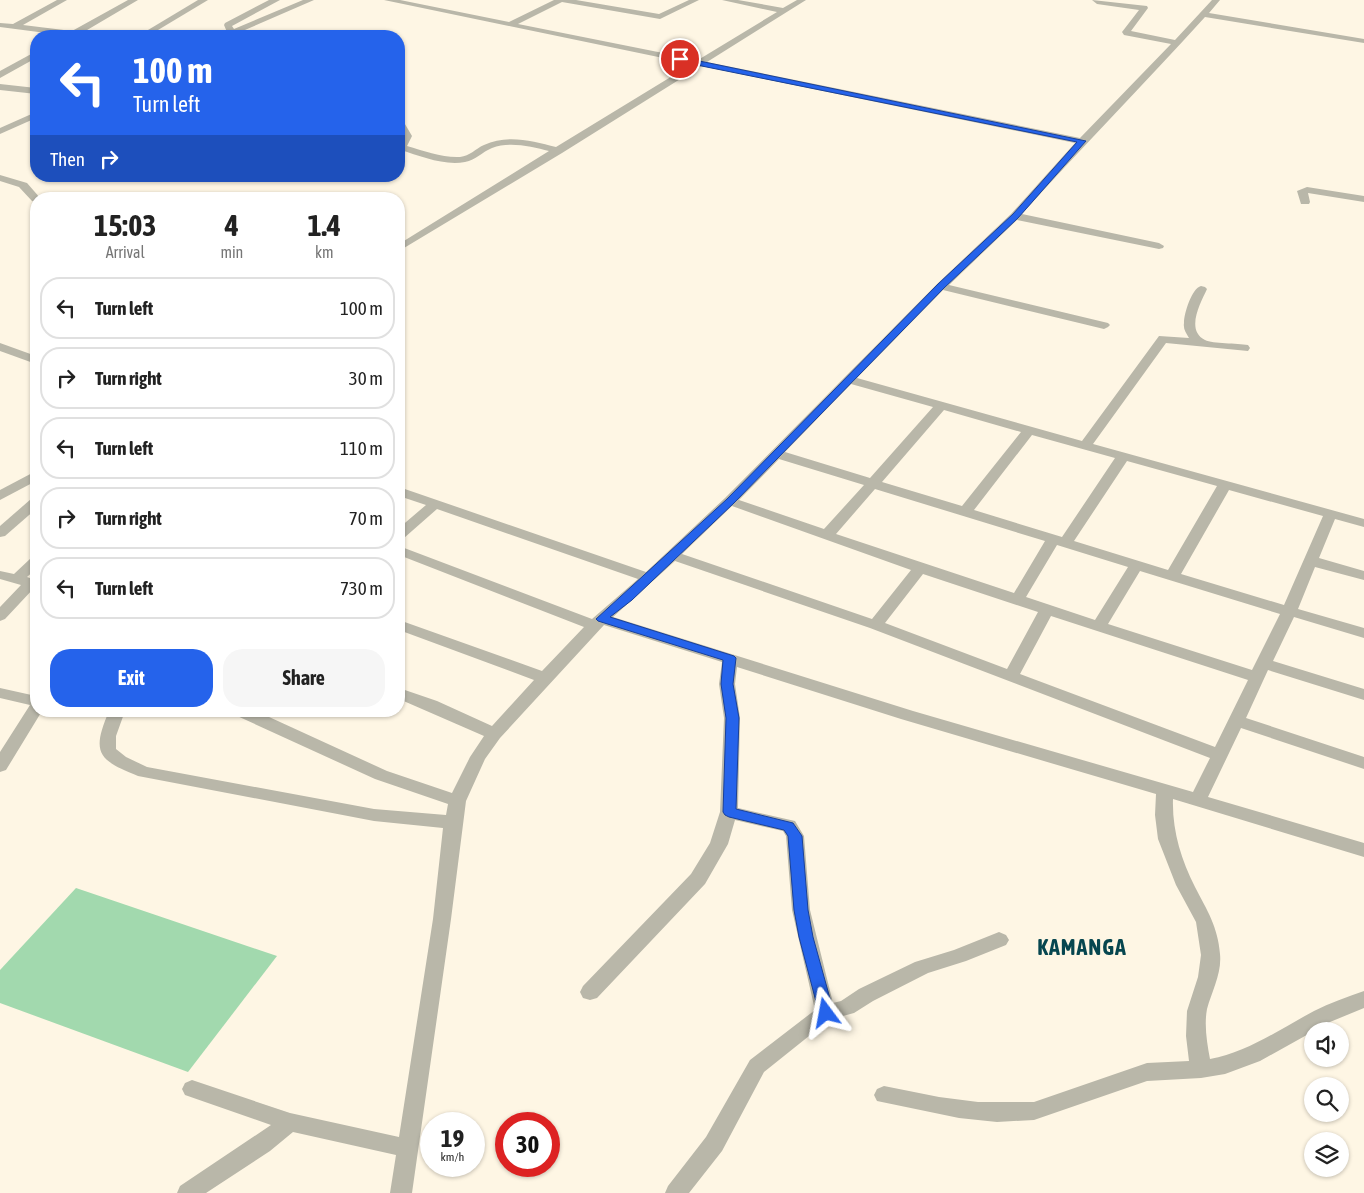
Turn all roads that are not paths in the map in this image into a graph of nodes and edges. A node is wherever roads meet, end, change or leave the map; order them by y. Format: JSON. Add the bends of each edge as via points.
{"nodes":[{"id":1,"x":64,"y":0,"type":"edge"},
{"id":2,"x":134,"y":0,"type":"edge"},
{"id":3,"x":204,"y":0,"type":"edge"},
{"id":4,"x":271,"y":0,"type":"edge"},
{"id":5,"x":276,"y":0,"type":"edge"},
{"id":6,"x":282,"y":0,"type":"edge"},
{"id":7,"x":310,"y":0,"type":"edge"},
{"id":8,"x":388,"y":0,"type":"edge"},
{"id":9,"x":561,"y":0,"type":"edge"},
{"id":10,"x":695,"y":0,"type":"edge"},
{"id":11,"x":726,"y":0,"type":"edge"},
{"id":12,"x":802,"y":0,"type":"edge"},
{"id":13,"x":1096,"y":0,"type":"edge"},
{"id":14,"x":1216,"y":0,"type":"edge"},
{"id":15,"x":299,"y":4,"type":"junction"},
{"id":16,"x":784,"y":11,"type":"junction"},
{"id":17,"x":1202,"y":14,"type":"junction"},
{"id":18,"x":0,"y":25,"type":"edge"},
{"id":19,"x":510,"y":25,"type":"junction"},
{"id":20,"x":13,"y":27,"type":"junction"},
{"id":21,"x":35,"y":30,"type":"edge"},
{"id":22,"x":80,"y":30,"type":"edge"},
{"id":23,"x":152,"y":30,"type":"edge"},
{"id":24,"x":228,"y":30,"type":"edge"},
{"id":25,"x":239,"y":30,"type":"edge"},
{"id":26,"x":0,"y":34,"type":"edge"},
{"id":27,"x":1364,"y":41,"type":"edge"},
{"id":28,"x":1178,"y":43,"type":"junction"},
{"id":29,"x":30,"y":58,"type":"edge"},
{"id":30,"x":698,"y":63,"type":"junction"},
{"id":31,"x":0,"y":75,"type":"edge"},
{"id":32,"x":0,"y":88,"type":"edge"},
{"id":33,"x":30,"y":91,"type":"edge"},
{"id":34,"x":30,"y":118,"type":"edge"},
{"id":35,"x":0,"y":131,"type":"edge"},
{"id":36,"x":1082,"y":141,"type":"junction"},
{"id":37,"x":405,"y":148,"type":"edge"},
{"id":38,"x":559,"y":151,"type":"junction"},
{"id":39,"x":0,"y":178,"type":"edge"},
{"id":40,"x":30,"y":193,"type":"edge"},
{"id":41,"x":1364,"y":200,"type":"edge"},
{"id":42,"x":1305,"y":202,"type":"dead end"},
{"id":43,"x":1016,"y":216,"type":"junction"},
{"id":44,"x":405,"y":244,"type":"edge"},
{"id":45,"x":1159,"y":246,"type":"dead end"},
{"id":46,"x":941,"y":286,"type":"junction"},
{"id":47,"x":1201,"y":289,"type":"dead end"},
{"id":48,"x":1104,"y":325,"type":"dead end"},
{"id":49,"x":1200,"y":342,"type":"junction"},
{"id":50,"x":0,"y":347,"type":"edge"},
{"id":51,"x":1244,"y":348,"type":"dead end"},
{"id":52,"x":30,"y":358,"type":"edge"},
{"id":53,"x":848,"y":380,"type":"junction"},
{"id":54,"x":942,"y":405,"type":"junction"},
{"id":55,"x":1029,"y":430,"type":"junction"},
{"id":56,"x":1085,"y":445,"type":"junction"},
{"id":57,"x":778,"y":454,"type":"junction"},
{"id":58,"x":1124,"y":455,"type":"junction"},
{"id":59,"x":30,"y":478,"type":"edge"},
{"id":60,"x":874,"y":484,"type":"junction"},
{"id":61,"x":1225,"y":484,"type":"junction"},
{"id":62,"x":405,"y":493,"type":"edge"},
{"id":63,"x":0,"y":496,"type":"edge"},
{"id":64,"x":730,"y":501,"type":"junction"},
{"id":65,"x":435,"y":504,"type":"junction"},
{"id":66,"x":30,"y":507,"type":"edge"},
{"id":67,"x":965,"y":512,"type":"junction"},
{"id":68,"x":1331,"y":514,"type":"junction"},
{"id":69,"x":1364,"y":523,"type":"edge"},
{"id":70,"x":405,"y":530,"type":"edge"},
{"id":71,"x":0,"y":533,"type":"edge"},
{"id":72,"x":827,"y":535,"type":"junction"},
{"id":73,"x":1059,"y":542,"type":"junction"},
{"id":74,"x":405,"y":552,"type":"edge"},
{"id":75,"x":672,"y":555,"type":"junction"},
{"id":76,"x":1312,"y":561,"type":"junction"},
{"id":77,"x":1136,"y":566,"type":"junction"},
{"id":78,"x":920,"y":568,"type":"junction"},
{"id":79,"x":0,"y":575,"type":"edge"},
{"id":80,"x":1172,"y":576,"type":"junction"},
{"id":81,"x":1364,"y":576,"type":"edge"},
{"id":82,"x":649,"y":578,"type":"junction"},
{"id":83,"x":28,"y":582,"type":"edge"},
{"id":84,"x":1018,"y":599,"type":"junction"},
{"id":85,"x":1048,"y":608,"type":"junction"},
{"id":86,"x":1289,"y":611,"type":"junction"},
{"id":87,"x":0,"y":616,"type":"edge"},
{"id":88,"x":598,"y":622,"type":"junction"},
{"id":89,"x":875,"y":625,"type":"junction"},
{"id":90,"x":1099,"y":626,"type":"junction"},
{"id":91,"x":405,"y":627,"type":"edge"},
{"id":92,"x":1364,"y":633,"type":"edge"},
{"id":93,"x":730,"y":658,"type":"junction"},
{"id":94,"x":1260,"y":670,"type":"junction"},
{"id":95,"x":1011,"y":676,"type":"junction"},
{"id":96,"x":545,"y":678,"type":"junction"},
{"id":97,"x":0,"y":693,"type":"edge"},
{"id":98,"x":405,"y":695,"type":"edge"},
{"id":99,"x":1364,"y":696,"type":"edge"},
{"id":100,"x":30,"y":700,"type":"edge"},
{"id":101,"x":30,"y":717,"type":"edge"},
{"id":102,"x":114,"y":717,"type":"edge"},
{"id":103,"x":254,"y":717,"type":"edge"},
{"id":104,"x":1236,"y":720,"type":"junction"},
{"id":105,"x":494,"y":734,"type":"junction"},
{"id":106,"x":1218,"y":755,"type":"junction"},
{"id":107,"x":1364,"y":764,"type":"edge"},
{"id":108,"x":0,"y":766,"type":"edge"},
{"id":109,"x":1165,"y":790,"type":"junction"},
{"id":110,"x":1198,"y":800,"type":"junction"},
{"id":111,"x":457,"y":801,"type":"junction"},
{"id":112,"x":729,"y":812,"type":"junction"},
{"id":113,"x":453,"y":822,"type":"junction"},
{"id":114,"x":1364,"y":850,"type":"edge"},
{"id":115,"x":998,"y":940,"type":"dead end"},
{"id":116,"x":590,"y":992,"type":"dead end"},
{"id":117,"x":1364,"y":999,"type":"edge"},
{"id":118,"x":826,"y":1013,"type":"junction"},
{"id":119,"x":1202,"y":1069,"type":"junction"},
{"id":120,"x":192,"y":1089,"type":"dead end"},
{"id":121,"x":884,"y":1095,"type":"dead end"},
{"id":122,"x":290,"y":1122,"type":"junction"},
{"id":123,"x":408,"y":1148,"type":"junction"},
{"id":124,"x":188,"y":1193,"type":"edge"},
{"id":125,"x":401,"y":1193,"type":"edge"},
{"id":126,"x":676,"y":1193,"type":"edge"}],
"edges":[{"from":1,"to":20,"type":"street"},
{"from":2,"to":22,"type":"street"},
{"from":3,"to":23,"type":"street"},
{"from":4,"to":5,"type":"street"},
{"from":4,"to":24,"type":"street","via":[[228,25]]},
{"from":6,"to":15,"type":"street"},
{"from":7,"to":15,"type":"street"},
{"from":8,"to":19,"type":"street"},
{"from":9,"to":10,"type":"street","via":[[656,17]]},
{"from":9,"to":19,"type":"street"},
{"from":11,"to":16,"type":"street"},
{"from":12,"to":16,"type":"street"},
{"from":13,"to":28,"type":"street","via":[[1144,8],[1126,32]]},
{"from":14,"to":17,"type":"street"},
{"from":15,"to":25,"type":"street"},
{"from":16,"to":30,"type":"street"},
{"from":17,"to":27,"type":"street"},
{"from":17,"to":28,"type":"street"},
{"from":18,"to":20,"type":"street"},
{"from":19,"to":30,"type":"street"},
{"from":20,"to":21,"type":"street"},
{"from":20,"to":26,"type":"street"},
{"from":28,"to":36,"type":"street"},
{"from":29,"to":31,"type":"street"},
{"from":30,"to":36,"type":"street"},
{"from":30,"to":38,"type":"street"},
{"from":32,"to":33,"type":"street"},
{"from":34,"to":35,"type":"street"},
{"from":36,"to":43,"type":"street"},
{"from":37,"to":38,"type":"street","via":[[467,159],[485,148],[505,143],[531,144]]},
{"from":38,"to":44,"type":"street"},
{"from":39,"to":40,"type":"street","via":[[23,185]]},
{"from":41,"to":42,"type":"street","via":[[1307,190],[1302,191]]},
{"from":43,"to":45,"type":"street"},
{"from":43,"to":46,"type":"street"},
{"from":46,"to":48,"type":"street"},
{"from":46,"to":53,"type":"street"},
{"from":47,"to":49,"type":"street","via":[[1189,324],[1191,334]]},
{"from":49,"to":51,"type":"street"},
{"from":49,"to":56,"type":"street","via":[[1170,339],[1159,342]]},
{"from":50,"to":52,"type":"street"},
{"from":53,"to":54,"type":"street"},
{"from":53,"to":57,"type":"street"},
{"from":54,"to":55,"type":"street"},
{"from":54,"to":60,"type":"street"},
{"from":55,"to":56,"type":"street"},
{"from":55,"to":67,"type":"street"},
{"from":56,"to":58,"type":"street"},
{"from":57,"to":60,"type":"street"},
{"from":57,"to":64,"type":"street"},
{"from":58,"to":61,"type":"street"},
{"from":58,"to":73,"type":"street"},
{"from":59,"to":63,"type":"street"},
{"from":60,"to":67,"type":"street"},
{"from":60,"to":72,"type":"street"},
{"from":61,"to":68,"type":"street"},
{"from":61,"to":80,"type":"street"},
{"from":62,"to":65,"type":"street"},
{"from":64,"to":72,"type":"street"},
{"from":64,"to":75,"type":"street"},
{"from":65,"to":70,"type":"street"},
{"from":65,"to":82,"type":"street"},
{"from":66,"to":71,"type":"street"},
{"from":67,"to":73,"type":"street"},
{"from":68,"to":69,"type":"street"},
{"from":68,"to":76,"type":"street"},
{"from":72,"to":78,"type":"street"},
{"from":73,"to":77,"type":"street"},
{"from":73,"to":84,"type":"street"},
{"from":74,"to":88,"type":"street"},
{"from":75,"to":82,"type":"street"},
{"from":75,"to":89,"type":"street"},
{"from":76,"to":81,"type":"street"},
{"from":76,"to":86,"type":"street"},
{"from":77,"to":80,"type":"street"},
{"from":77,"to":90,"type":"street"},
{"from":78,"to":84,"type":"street"},
{"from":78,"to":89,"type":"street"},
{"from":79,"to":83,"type":"street"},
{"from":80,"to":86,"type":"street"},
{"from":82,"to":88,"type":"street"},
{"from":83,"to":87,"type":"street"},
{"from":84,"to":85,"type":"street"},
{"from":85,"to":90,"type":"street"},
{"from":85,"to":95,"type":"street"},
{"from":86,"to":92,"type":"street"},
{"from":86,"to":94,"type":"street"},
{"from":88,"to":93,"type":"street"},
{"from":88,"to":96,"type":"street"},
{"from":89,"to":95,"type":"street"},
{"from":90,"to":94,"type":"street"},
{"from":91,"to":96,"type":"street"},
{"from":93,"to":109,"type":"street","via":[[907,715]]},
{"from":93,"to":112,"type":"street","via":[[727,684],[732,718]]},
{"from":94,"to":99,"type":"street"},
{"from":94,"to":104,"type":"street"},
{"from":95,"to":106,"type":"street"},
{"from":96,"to":105,"type":"street"},
{"from":97,"to":100,"type":"street"},
{"from":98,"to":105,"type":"street"},
{"from":101,"to":108,"type":"street"},
{"from":102,"to":113,"type":"street","via":[[107,733],[106,747],[116,760],[144,772],[374,814]]},
{"from":103,"to":111,"type":"street","via":[[381,776]]},
{"from":104,"to":106,"type":"street"},
{"from":104,"to":107,"type":"street"},
{"from":105,"to":111,"type":"street","via":[[478,757]]},
{"from":106,"to":110,"type":"street"},
{"from":109,"to":110,"type":"street"},
{"from":109,"to":119,"type":"street","via":[[1167,839],[1185,885],[1205,922],[1211,955],[1197,1011],[1196,1036]]},
{"from":110,"to":114,"type":"street"},
{"from":111,"to":113,"type":"street"},
{"from":112,"to":116,"type":"street","via":[[719,844],[698,879]]},
{"from":112,"to":118,"type":"street","via":[[789,826],[795,836],[801,910]]},
{"from":113,"to":123,"type":"street"},
{"from":115,"to":118,"type":"street","via":[[922,967],[847,1007]]},
{"from":117,"to":119,"type":"street","via":[[1323,1016],[1252,1055]]},
{"from":118,"to":126,"type":"street","via":[[757,1066],[714,1144]]},
{"from":119,"to":121,"type":"street","via":[[1147,1072],[1034,1111],[1015,1114]]},
{"from":120,"to":122,"type":"street"},
{"from":122,"to":123,"type":"street"},
{"from":122,"to":124,"type":"street"},
{"from":123,"to":125,"type":"street"}]}
